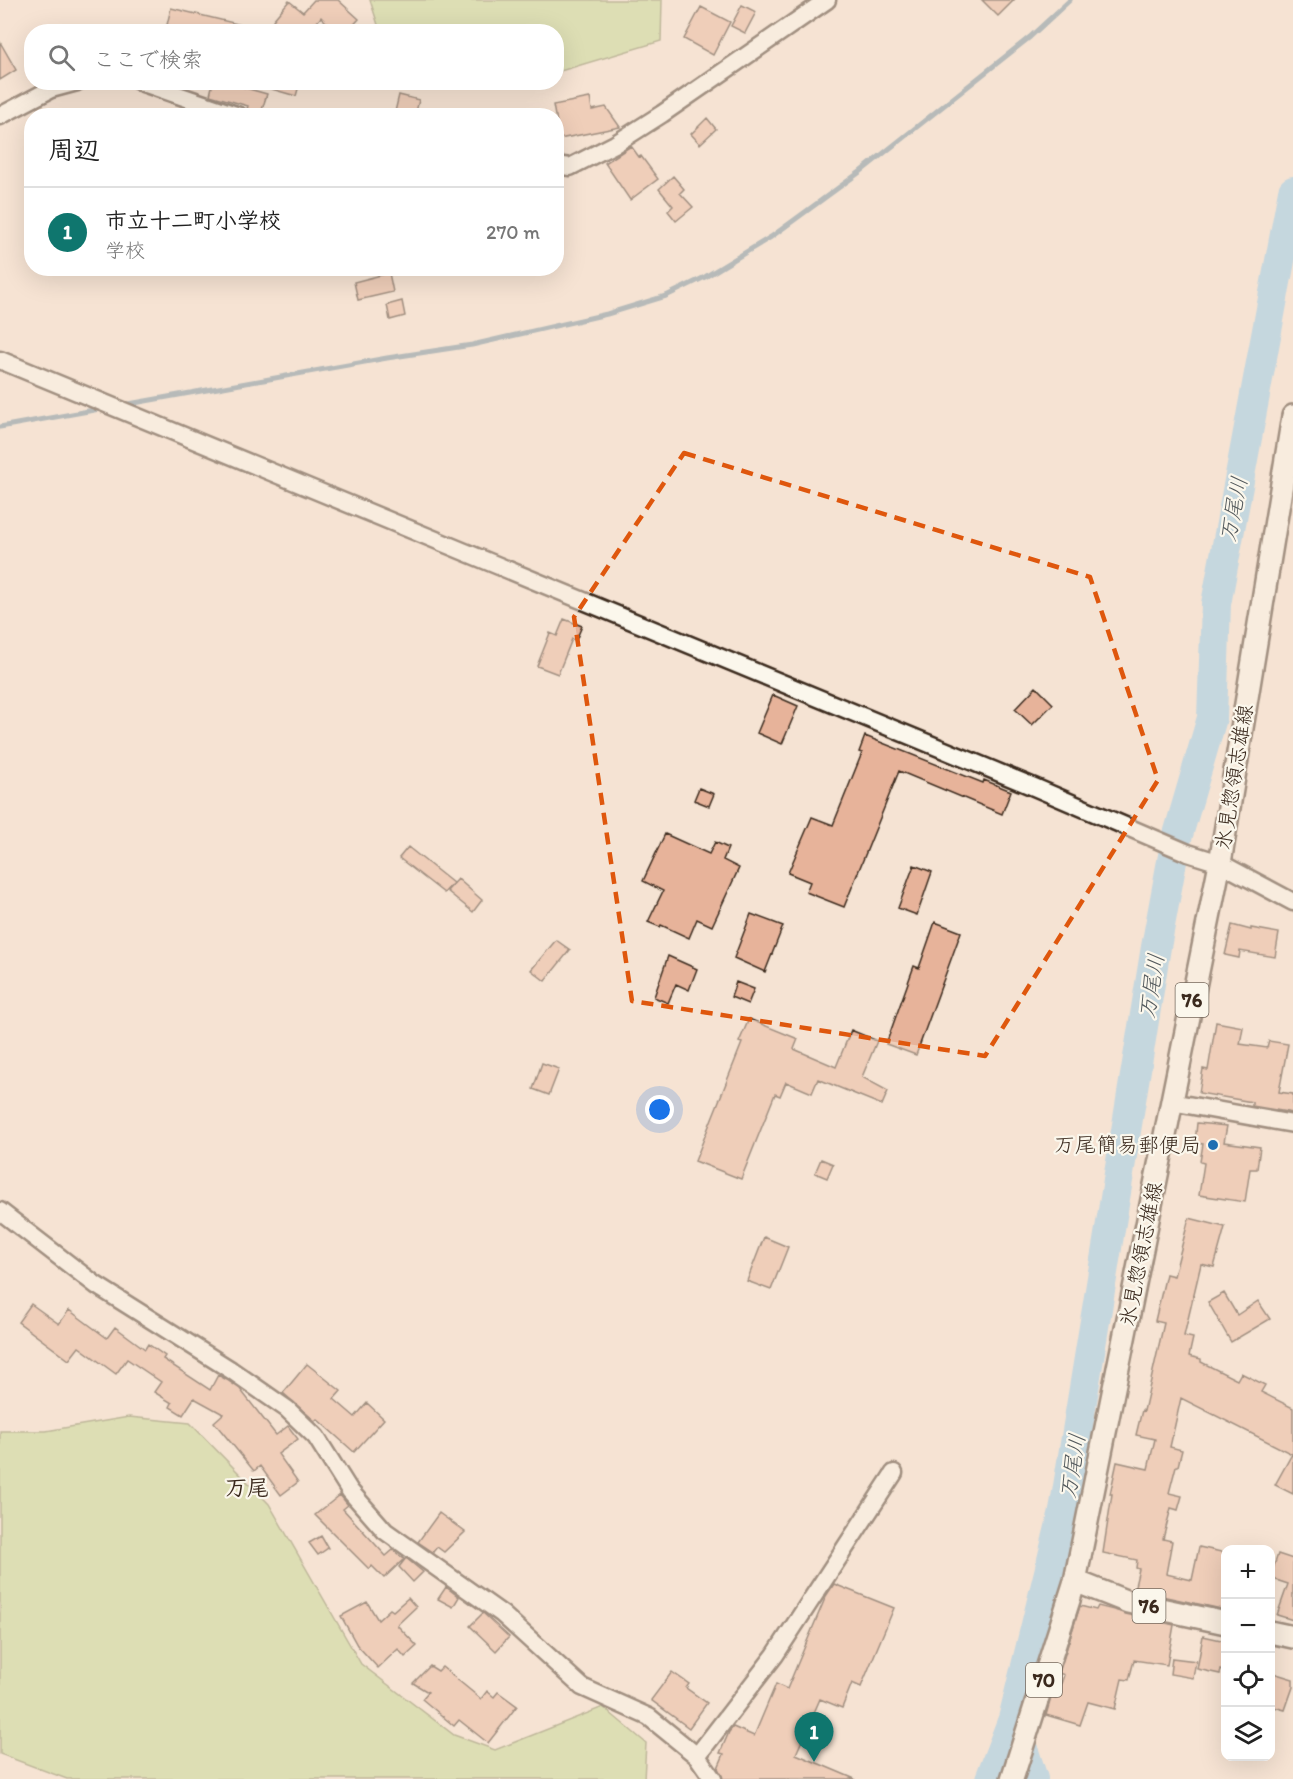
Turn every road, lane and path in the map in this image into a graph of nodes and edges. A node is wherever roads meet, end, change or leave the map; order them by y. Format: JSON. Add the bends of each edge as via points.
{"nodes":[{"id":1,"x":827,"y":0,"type":"edge"},
{"id":2,"x":49,"y":90,"type":"edge"},
{"id":3,"x":163,"y":90,"type":"edge"},
{"id":4,"x":216,"y":108,"type":"edge"},
{"id":5,"x":0,"y":116,"type":"edge"},
{"id":6,"x":564,"y":166,"type":"edge"},
{"id":7,"x":0,"y":360,"type":"edge"},
{"id":8,"x":1293,"y":416,"type":"edge"},
{"id":9,"x":1220,"y":863,"type":"junction"},
{"id":10,"x":1293,"y":902,"type":"edge"},
{"id":11,"x":1171,"y":1102,"type":"junction"},
{"id":12,"x":1293,"y":1124,"type":"edge"},
{"id":13,"x":0,"y":1211,"type":"edge"},
{"id":14,"x":894,"y":1473,"type":"dead end"},
{"id":15,"x":1075,"y":1581,"type":"junction"},
{"id":16,"x":1221,"y":1622,"type":"edge"},
{"id":17,"x":1275,"y":1633,"type":"edge"},
{"id":18,"x":1293,"y":1637,"type":"edge"},
{"id":19,"x":697,"y":1756,"type":"junction"},
{"id":20,"x":713,"y":1779,"type":"edge"},
{"id":21,"x":1012,"y":1779,"type":"edge"}],
"edges":[{"from":1,"to":6,"type":"street","via":[[615,144],[570,167]]},
{"from":2,"to":5,"type":"street"},
{"from":3,"to":4,"type":"street"},
{"from":7,"to":9,"type":"street"},
{"from":8,"to":9,"type":"main road","name":"氷見惣領志雄線","number":"76"},
{"from":9,"to":10,"type":"street"},
{"from":9,"to":11,"type":"main road","name":"氷見惣領志雄線","number":"76"},
{"from":11,"to":12,"type":"street"},
{"from":11,"to":15,"type":"main road","name":"氷見惣領志雄線","number":"76"},
{"from":13,"to":19,"type":"street","via":[[96,1285],[287,1409],[316,1437],[350,1491],[385,1531],[502,1614],[582,1687],[649,1717]]},
{"from":14,"to":19,"type":"street","via":[[775,1655]]},
{"from":15,"to":16,"type":"main road","number":"76","via":[[1128,1602]]},
{"from":15,"to":21,"type":"main road","number":"70"},
{"from":17,"to":18,"type":"main road"},
{"from":19,"to":20,"type":"street"}]}
